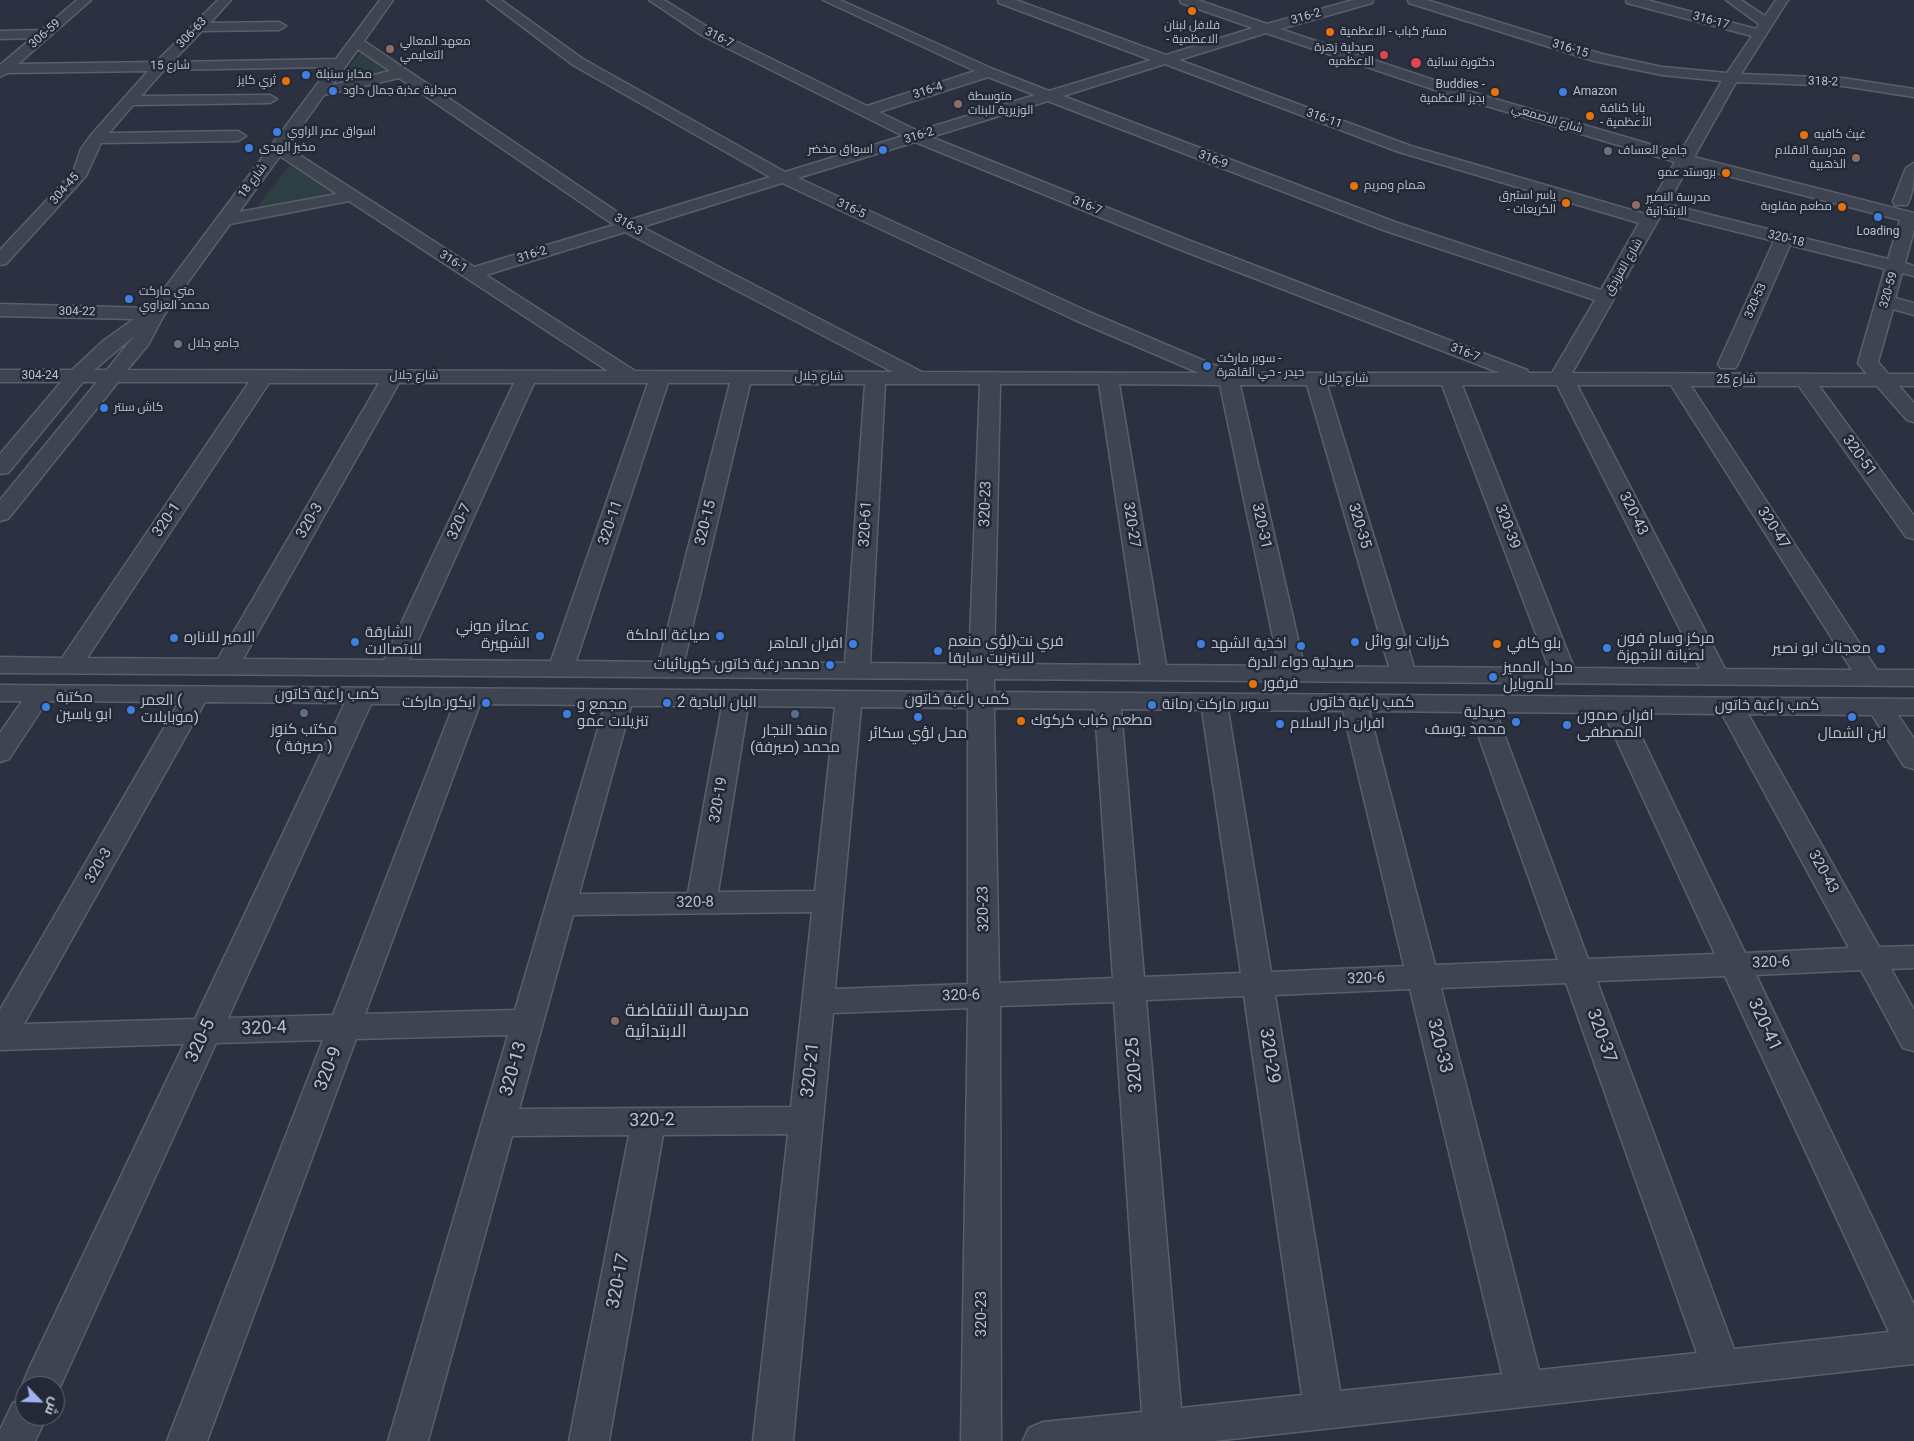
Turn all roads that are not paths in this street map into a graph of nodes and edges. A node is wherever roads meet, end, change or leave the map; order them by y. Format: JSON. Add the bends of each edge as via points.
{"nodes":[{"id":1,"x":85,"y":0,"type":"edge"},
{"id":2,"x":224,"y":0,"type":"edge"},
{"id":3,"x":386,"y":0,"type":"edge"},
{"id":4,"x":493,"y":0,"type":"edge"},
{"id":5,"x":654,"y":0,"type":"edge"},
{"id":6,"x":829,"y":0,"type":"edge"},
{"id":7,"x":1004,"y":0,"type":"edge"},
{"id":8,"x":1186,"y":0,"type":"edge"},
{"id":9,"x":1215,"y":0,"type":"edge"},
{"id":10,"x":1367,"y":0,"type":"edge"},
{"id":11,"x":1414,"y":0,"type":"edge"},
{"id":12,"x":1632,"y":0,"type":"edge"},
{"id":13,"x":1732,"y":0,"type":"edge"},
{"id":14,"x":1782,"y":0,"type":"edge"},
{"id":15,"x":1283,"y":24,"type":"junction"},
{"id":16,"x":279,"y":26,"type":"dead end"},
{"id":17,"x":198,"y":27,"type":"junction"},
{"id":18,"x":1763,"y":28,"type":"junction"},
{"id":19,"x":1264,"y":29,"type":"junction"},
{"id":20,"x":0,"y":34,"type":"edge"},
{"id":21,"x":45,"y":34,"type":"junction"},
{"id":22,"x":356,"y":42,"type":"junction"},
{"id":23,"x":1164,"y":60,"type":"junction"},
{"id":24,"x":340,"y":63,"type":"junction"},
{"id":25,"x":160,"y":66,"type":"junction"},
{"id":26,"x":2,"y":70,"type":"edge"},
{"id":27,"x":402,"y":72,"type":"junction"},
{"id":28,"x":988,"y":72,"type":"junction"},
{"id":29,"x":1731,"y":78,"type":"junction"},
{"id":30,"x":319,"y":92,"type":"junction"},
{"id":31,"x":1914,"y":93,"type":"edge"},
{"id":32,"x":1049,"y":96,"type":"junction"},
{"id":33,"x":270,"y":99,"type":"dead end"},
{"id":34,"x":129,"y":101,"type":"junction"},
{"id":35,"x":868,"y":111,"type":"junction"},
{"id":36,"x":132,"y":118,"type":"dead end"},
{"id":37,"x":113,"y":119,"type":"junction"},
{"id":38,"x":238,"y":136,"type":"dead end"},
{"id":39,"x":917,"y":137,"type":"junction"},
{"id":40,"x":96,"y":138,"type":"junction"},
{"id":41,"x":278,"y":148,"type":"junction"},
{"id":42,"x":1689,"y":153,"type":"junction"},
{"id":43,"x":1914,"y":168,"type":"edge"},
{"id":44,"x":784,"y":178,"type":"junction"},
{"id":45,"x":351,"y":196,"type":"junction"},
{"id":46,"x":1910,"y":210,"type":"edge"},
{"id":47,"x":1654,"y":214,"type":"junction"},
{"id":48,"x":225,"y":220,"type":"junction"},
{"id":49,"x":627,"y":226,"type":"junction"},
{"id":50,"x":1784,"y":239,"type":"junction"},
{"id":51,"x":0,"y":260,"type":"edge"},
{"id":52,"x":1896,"y":266,"type":"junction"},
{"id":53,"x":1914,"y":271,"type":"edge"},
{"id":54,"x":471,"y":274,"type":"junction"},
{"id":55,"x":1606,"y":298,"type":"junction"},
{"id":56,"x":1886,"y":301,"type":"junction"},
{"id":57,"x":1914,"y":309,"type":"edge"},
{"id":58,"x":0,"y":310,"type":"edge"},
{"id":59,"x":155,"y":314,"type":"junction"},
{"id":60,"x":1868,"y":363,"type":"junction"},
{"id":61,"x":1914,"y":363,"type":"edge"},
{"id":62,"x":1728,"y":364,"type":"junction"},
{"id":63,"x":80,"y":375,"type":"junction"},
{"id":64,"x":114,"y":375,"type":"junction"},
{"id":65,"x":264,"y":375,"type":"junction"},
{"id":66,"x":1563,"y":375,"type":"junction"},
{"id":67,"x":0,"y":376,"type":"edge"},
{"id":68,"x":393,"y":376,"type":"junction"},
{"id":69,"x":527,"y":376,"type":"junction"},
{"id":70,"x":629,"y":376,"type":"junction"},
{"id":71,"x":660,"y":377,"type":"junction"},
{"id":72,"x":742,"y":377,"type":"junction"},
{"id":73,"x":875,"y":377,"type":"junction"},
{"id":74,"x":918,"y":377,"type":"junction"},
{"id":75,"x":990,"y":378,"type":"junction"},
{"id":76,"x":1108,"y":378,"type":"junction"},
{"id":77,"x":1229,"y":378,"type":"junction"},
{"id":78,"x":1315,"y":379,"type":"junction"},
{"id":79,"x":1450,"y":379,"type":"junction"},
{"id":80,"x":1535,"y":379,"type":"junction"},
{"id":81,"x":1676,"y":380,"type":"junction"},
{"id":82,"x":1805,"y":380,"type":"junction"},
{"id":83,"x":1883,"y":380,"type":"junction"},
{"id":84,"x":1914,"y":380,"type":"edge"},
{"id":85,"x":1914,"y":416,"type":"edge"},
{"id":86,"x":0,"y":468,"type":"edge"},
{"id":87,"x":0,"y":514,"type":"edge"},
{"id":88,"x":1914,"y":532,"type":"edge"},
{"id":89,"x":0,"y":665,"type":"edge"},
{"id":90,"x":70,"y":665,"type":"junction"},
{"id":91,"x":226,"y":666,"type":"junction"},
{"id":92,"x":393,"y":668,"type":"junction"},
{"id":93,"x":561,"y":669,"type":"junction"},
{"id":94,"x":670,"y":669,"type":"junction"},
{"id":95,"x":1154,"y":672,"type":"junction"},
{"id":96,"x":1293,"y":673,"type":"junction"},
{"id":97,"x":1404,"y":674,"type":"junction"},
{"id":98,"x":1564,"y":675,"type":"junction"},
{"id":99,"x":1716,"y":676,"type":"junction"},
{"id":100,"x":1869,"y":677,"type":"junction"},
{"id":101,"x":1914,"y":678,"type":"edge"},
{"id":102,"x":853,"y":685,"type":"junction"},
{"id":103,"x":981,"y":686,"type":"junction"},
{"id":104,"x":0,"y":693,"type":"edge"},
{"id":105,"x":40,"y":693,"type":"junction"},
{"id":106,"x":197,"y":694,"type":"junction"},
{"id":107,"x":362,"y":695,"type":"junction"},
{"id":108,"x":470,"y":696,"type":"junction"},
{"id":109,"x":620,"y":697,"type":"junction"},
{"id":110,"x":736,"y":698,"type":"junction"},
{"id":111,"x":1108,"y":701,"type":"junction"},
{"id":112,"x":1214,"y":702,"type":"junction"},
{"id":113,"x":1354,"y":703,"type":"junction"},
{"id":114,"x":1480,"y":704,"type":"junction"},
{"id":115,"x":1613,"y":704,"type":"junction"},
{"id":116,"x":1732,"y":706,"type":"junction"},
{"id":117,"x":1880,"y":707,"type":"junction"},
{"id":118,"x":1914,"y":707,"type":"edge"},
{"id":119,"x":0,"y":753,"type":"edge"},
{"id":120,"x":1914,"y":760,"type":"edge"},
{"id":121,"x":828,"y":901,"type":"junction"},
{"id":122,"x":701,"y":903,"type":"junction"},
{"id":123,"x":561,"y":905,"type":"junction"},
{"id":124,"x":1914,"y":957,"type":"edge"},
{"id":125,"x":1870,"y":959,"type":"junction"},
{"id":126,"x":1736,"y":964,"type":"junction"},
{"id":127,"x":1578,"y":971,"type":"junction"},
{"id":128,"x":1422,"y":977,"type":"junction"},
{"id":129,"x":1257,"y":984,"type":"junction"},
{"id":130,"x":1129,"y":989,"type":"junction"},
{"id":131,"x":984,"y":995,"type":"junction"},
{"id":132,"x":818,"y":1002,"type":"junction"},
{"id":133,"x":528,"y":1022,"type":"junction"},
{"id":134,"x":344,"y":1027,"type":"junction"},
{"id":135,"x":206,"y":1031,"type":"junction"},
{"id":136,"x":0,"y":1037,"type":"edge"},
{"id":137,"x":1914,"y":1039,"type":"edge"},
{"id":138,"x":806,"y":1120,"type":"junction"},
{"id":139,"x":649,"y":1121,"type":"junction"},
{"id":140,"x":499,"y":1123,"type":"junction"},
{"id":141,"x":1914,"y":1346,"type":"edge"},
{"id":142,"x":1722,"y":1368,"type":"junction"},
{"id":143,"x":46,"y":1376,"type":"edge"},
{"id":144,"x":1525,"y":1390,"type":"junction"},
{"id":145,"x":1324,"y":1411,"type":"junction"},
{"id":146,"x":23,"y":1426,"type":"edge"},
{"id":147,"x":1164,"y":1428,"type":"junction"},
{"id":148,"x":16,"y":1441,"type":"edge"},
{"id":149,"x":187,"y":1441,"type":"edge"},
{"id":150,"x":408,"y":1441,"type":"edge"},
{"id":151,"x":589,"y":1441,"type":"edge"},
{"id":152,"x":773,"y":1441,"type":"edge"},
{"id":153,"x":981,"y":1441,"type":"edge"},
{"id":154,"x":1043,"y":1441,"type":"edge"}],
"edges":[{"from":1,"to":21,"type":"street","name":"306-59"},
{"from":2,"to":17,"type":"street","name":"306-63"},
{"from":3,"to":22,"type":"street","name":"شارع 18"},
{"from":4,"to":44,"type":"street","name":"316-5","via":[[578,62]]},
{"from":5,"to":35,"type":"street","name":"316-7","via":[[706,32]]},
{"from":6,"to":28,"type":"street","name":"316-9"},
{"from":7,"to":23,"type":"street","name":"316-11"},
{"from":8,"to":19,"type":"street","name":"شارع الاصمعي"},
{"from":9,"to":15,"type":"street","name":"شارع الاصمعي"},
{"from":10,"to":15,"type":"street","name":"316-2"},
{"from":11,"to":29,"type":"street","name":"316-15","via":[[1599,58],[1662,71]]},
{"from":12,"to":18,"type":"street","name":"316-17"},
{"from":13,"to":18,"type":"street"},
{"from":14,"to":18,"type":"street","name":"شارع الفرزدق"},
{"from":15,"to":19,"type":"street","name":"316-2"},
{"from":15,"to":42,"type":"street","name":"شارع الاصمعي"},
{"from":16,"to":17,"type":"street"},
{"from":17,"to":25,"type":"street","name":"306-63"},
{"from":18,"to":29,"type":"street","name":"شارع الفرزدق"},
{"from":19,"to":23,"type":"street","name":"316-2"},
{"from":19,"to":42,"type":"street","name":"شارع الاصمعي","via":[[1548,120]]},
{"from":20,"to":21,"type":"street"},
{"from":21,"to":26,"type":"street","name":"306-59"},
{"from":22,"to":24,"type":"street","name":"شارع 18"},
{"from":22,"to":27,"type":"street","name":"316-3"},
{"from":23,"to":32,"type":"street","name":"316-2"},
{"from":23,"to":47,"type":"street","name":"316-11","via":[[1405,149]]},
{"from":24,"to":25,"type":"street","name":"شارع 15"},
{"from":24,"to":30,"type":"street","name":"شارع 18"},
{"from":25,"to":26,"type":"street","name":"شارع 15"},
{"from":25,"to":34,"type":"street","name":"304-45"},
{"from":27,"to":30,"type":"street"},
{"from":27,"to":49,"type":"street","name":"316-3"},
{"from":28,"to":32,"type":"street","name":"316-9"},
{"from":28,"to":35,"type":"street","name":"316-4"},
{"from":29,"to":31,"type":"street","name":"318-2","via":[[1843,82]]},
{"from":29,"to":42,"type":"street","name":"شارع الفرزدق"},
{"from":30,"to":41,"type":"street","name":"شارع 18"},
{"from":32,"to":39,"type":"street","name":"316-2"},
{"from":32,"to":55,"type":"street","name":"316-9","via":[[1388,226]]},
{"from":33,"to":34,"type":"street"},
{"from":34,"to":37,"type":"street","name":"304-45"},
{"from":35,"to":39,"type":"street","name":"316-7"},
{"from":36,"to":37,"type":"street"},
{"from":37,"to":40,"type":"street","name":"304-45"},
{"from":38,"to":40,"type":"street"},
{"from":39,"to":44,"type":"street","name":"316-2"},
{"from":39,"to":80,"type":"street","name":"316-7","via":[[1182,244]]},
{"from":40,"to":51,"type":"street","name":"304-45","via":[[80,173]]},
{"from":41,"to":45,"type":"street","name":"316-1"},
{"from":41,"to":48,"type":"street","name":"شارع 18"},
{"from":42,"to":46,"type":"street","name":"شارع الاصمعي"},
{"from":42,"to":47,"type":"street","name":"شارع الفرزدق"},
{"from":43,"to":46,"type":"street","name":"320-59"},
{"from":44,"to":49,"type":"street","name":"316-2"},
{"from":44,"to":77,"type":"street","name":"316-5","via":[[1082,316]]},
{"from":45,"to":48,"type":"street"},
{"from":45,"to":54,"type":"street","name":"316-1"},
{"from":46,"to":52,"type":"street","name":"320-59"},
{"from":47,"to":50,"type":"street","name":"320-18"},
{"from":47,"to":55,"type":"street","name":"شارع الفرزدق"},
{"from":48,"to":59,"type":"street","name":"شارع 18"},
{"from":49,"to":54,"type":"street","name":"316-2"},
{"from":49,"to":74,"type":"street","name":"316-3"},
{"from":50,"to":52,"type":"street","name":"320-18"},
{"from":50,"to":62,"type":"street","name":"320-53"},
{"from":52,"to":53,"type":"street","name":"320-18"},
{"from":52,"to":56,"type":"street","name":"320-59"},
{"from":54,"to":70,"type":"street","name":"316-1"},
{"from":55,"to":66,"type":"street","name":"شارع الفرزدق"},
{"from":56,"to":57,"type":"street"},
{"from":56,"to":60,"type":"street","name":"320-59"},
{"from":58,"to":59,"type":"street","name":"304-22"},
{"from":59,"to":63,"type":"street","name":"شارع 18","via":[[122,334]]},
{"from":59,"to":64,"type":"street","name":"شارع 18","via":[[147,332]]},
{"from":60,"to":61,"type":"street","name":"شارع 25"},
{"from":60,"to":62,"type":"street","name":"شارع 25"},
{"from":60,"to":83,"type":"street"},
{"from":62,"to":66,"type":"street","name":"شارع 25"},
{"from":63,"to":64,"type":"street","name":"شارع جلال"},
{"from":63,"to":67,"type":"street","name":"304-24"},
{"from":63,"to":86,"type":"street","name":"شارع 18"},
{"from":64,"to":65,"type":"street","name":"شارع جلال"},
{"from":64,"to":87,"type":"street","name":"شارع 18"},
{"from":65,"to":68,"type":"street","name":"شارع جلال"},
{"from":65,"to":90,"type":"street","name":"320-1"},
{"from":66,"to":80,"type":"street","name":"شارع جلال"},
{"from":66,"to":81,"type":"street","name":"شارع 25"},
{"from":66,"to":99,"type":"street","name":"320-43"},
{"from":68,"to":69,"type":"street","name":"شارع جلال"},
{"from":68,"to":91,"type":"street","name":"320-3"},
{"from":69,"to":70,"type":"street","name":"شارع جلال"},
{"from":69,"to":92,"type":"street","name":"320-7"},
{"from":70,"to":71,"type":"street","name":"شارع جلال"},
{"from":71,"to":72,"type":"street","name":"شارع جلال"},
{"from":71,"to":93,"type":"street","name":"320-11"},
{"from":72,"to":73,"type":"street","name":"شارع جلال"},
{"from":72,"to":94,"type":"street","name":"320-15"},
{"from":73,"to":74,"type":"street","name":"شارع جلال"},
{"from":73,"to":102,"type":"street","name":"320-61"},
{"from":74,"to":75,"type":"street","name":"شارع جلال"},
{"from":75,"to":76,"type":"street","name":"شارع جلال"},
{"from":75,"to":103,"type":"street","name":"320-23"},
{"from":76,"to":77,"type":"street","name":"شارع جلال"},
{"from":76,"to":95,"type":"street","name":"320-27"},
{"from":77,"to":78,"type":"street","name":"شارع جلال"},
{"from":77,"to":96,"type":"street","name":"320-31"},
{"from":78,"to":79,"type":"street","name":"شارع جلال"},
{"from":78,"to":97,"type":"street","name":"320-35"},
{"from":79,"to":80,"type":"street","name":"شارع جلال"},
{"from":79,"to":98,"type":"street","name":"320-39"},
{"from":81,"to":82,"type":"street","name":"شارع 25"},
{"from":81,"to":100,"type":"street","name":"320-47"},
{"from":82,"to":83,"type":"street","name":"شارع 25"},
{"from":82,"to":88,"type":"street","name":"320-51"},
{"from":83,"to":84,"type":"street","name":"شارع 25"},
{"from":83,"to":85,"type":"street"},
{"from":89,"to":90,"type":"street","name":"كمب راغبة خاتون"},
{"from":90,"to":91,"type":"street","name":"كمب راغبة خاتون"},
{"from":91,"to":92,"type":"street","name":"كمب راغبة خاتون"},
{"from":92,"to":93,"type":"street","name":"كمب راغبة خاتون"},
{"from":93,"to":94,"type":"street","name":"كمب راغبة خاتون"},
{"from":94,"to":102,"type":"street","name":"كمب راغبة خاتون"},
{"from":95,"to":96,"type":"street","name":"كمب راغبة خاتون"},
{"from":95,"to":103,"type":"street","name":"كمب راغبة خاتون"},
{"from":96,"to":97,"type":"street","name":"كمب راغبة خاتون"},
{"from":97,"to":98,"type":"street","name":"كمب راغبة خاتون"},
{"from":98,"to":99,"type":"street","name":"كمب راغبة خاتون"},
{"from":99,"to":100,"type":"street","name":"كمب راغبة خاتون"},
{"from":100,"to":101,"type":"street","name":"كمب راغبة خاتون"},
{"from":102,"to":103,"type":"street","name":"كمب راغبة خاتون"},
{"from":102,"to":110,"type":"street","name":"كمب راغبة خاتون"},
{"from":102,"to":121,"type":"street","name":"320-21"},
{"from":103,"to":111,"type":"street","name":"كمب راغبة خاتون"},
{"from":103,"to":131,"type":"street","name":"320-23"},
{"from":104,"to":105,"type":"street","name":"كمب راغبة خاتون"},
{"from":105,"to":106,"type":"street","name":"كمب راغبة خاتون"},
{"from":105,"to":119,"type":"street"},
{"from":106,"to":107,"type":"street","name":"كمب راغبة خاتون"},
{"from":106,"to":136,"type":"street","name":"320-3"},
{"from":107,"to":108,"type":"street","name":"كمب راغبة خاتون"},
{"from":107,"to":135,"type":"street","name":"320-5"},
{"from":108,"to":109,"type":"street","name":"كمب راغبة خاتون"},
{"from":108,"to":134,"type":"street","name":"320-9"},
{"from":109,"to":110,"type":"street","name":"كمب راغبة خاتون"},
{"from":109,"to":123,"type":"street","name":"320-13"},
{"from":110,"to":122,"type":"street","name":"320-19"},
{"from":111,"to":112,"type":"street","name":"كمب راغبة خاتون"},
{"from":111,"to":130,"type":"street","name":"320-25"},
{"from":112,"to":113,"type":"street","name":"كمب راغبة خاتون"},
{"from":112,"to":129,"type":"street","name":"320-29"},
{"from":113,"to":114,"type":"street","name":"كمب راغبة خاتون"},
{"from":113,"to":128,"type":"street","name":"320-33"},
{"from":114,"to":115,"type":"street","name":"كمب راغبة خاتون"},
{"from":114,"to":127,"type":"street","name":"320-37"},
{"from":115,"to":116,"type":"street","name":"كمب راغبة خاتون"},
{"from":115,"to":126,"type":"street","name":"320-41"},
{"from":116,"to":117,"type":"street","name":"كمب راغبة خاتون"},
{"from":116,"to":125,"type":"street","name":"320-43"},
{"from":117,"to":118,"type":"street","name":"كمب راغبة خاتون"},
{"from":117,"to":120,"type":"street"},
{"from":121,"to":122,"type":"street","name":"320-8"},
{"from":121,"to":132,"type":"street","name":"320-21"},
{"from":122,"to":123,"type":"street","name":"320-8"},
{"from":123,"to":133,"type":"street","name":"320-13"},
{"from":124,"to":125,"type":"street","name":"320-6"},
{"from":125,"to":126,"type":"street","name":"320-6"},
{"from":125,"to":137,"type":"street","name":"320-43"},
{"from":126,"to":127,"type":"street","name":"320-6"},
{"from":126,"to":141,"type":"street","name":"320-41"},
{"from":127,"to":128,"type":"street","name":"320-6"},
{"from":127,"to":142,"type":"street","name":"320-37"},
{"from":128,"to":129,"type":"street","name":"320-6"},
{"from":128,"to":144,"type":"street","name":"320-33"},
{"from":129,"to":130,"type":"street","name":"320-6"},
{"from":129,"to":145,"type":"street","name":"320-29"},
{"from":130,"to":131,"type":"street","name":"320-6"},
{"from":130,"to":147,"type":"street","name":"320-25"},
{"from":131,"to":132,"type":"street","name":"320-6"},
{"from":131,"to":153,"type":"street","name":"320-23"},
{"from":132,"to":138,"type":"street","name":"320-21"},
{"from":133,"to":134,"type":"street","name":"320-4"},
{"from":133,"to":140,"type":"street","name":"320-13"},
{"from":134,"to":135,"type":"street","name":"320-4"},
{"from":134,"to":149,"type":"street","name":"320-9"},
{"from":135,"to":136,"type":"street","name":"320-4"},
{"from":135,"to":143,"type":"street","name":"320-5"},
{"from":138,"to":139,"type":"street","name":"320-2"},
{"from":138,"to":152,"type":"street","name":"320-21"},
{"from":139,"to":140,"type":"street","name":"320-2"},
{"from":139,"to":151,"type":"street","name":"320-17"},
{"from":140,"to":150,"type":"street","name":"320-13"},
{"from":141,"to":142,"type":"street"},
{"from":142,"to":144,"type":"street"},
{"from":144,"to":145,"type":"street"},
{"from":145,"to":147,"type":"street"},
{"from":146,"to":148,"type":"street"},
{"from":147,"to":154,"type":"street"}]}
